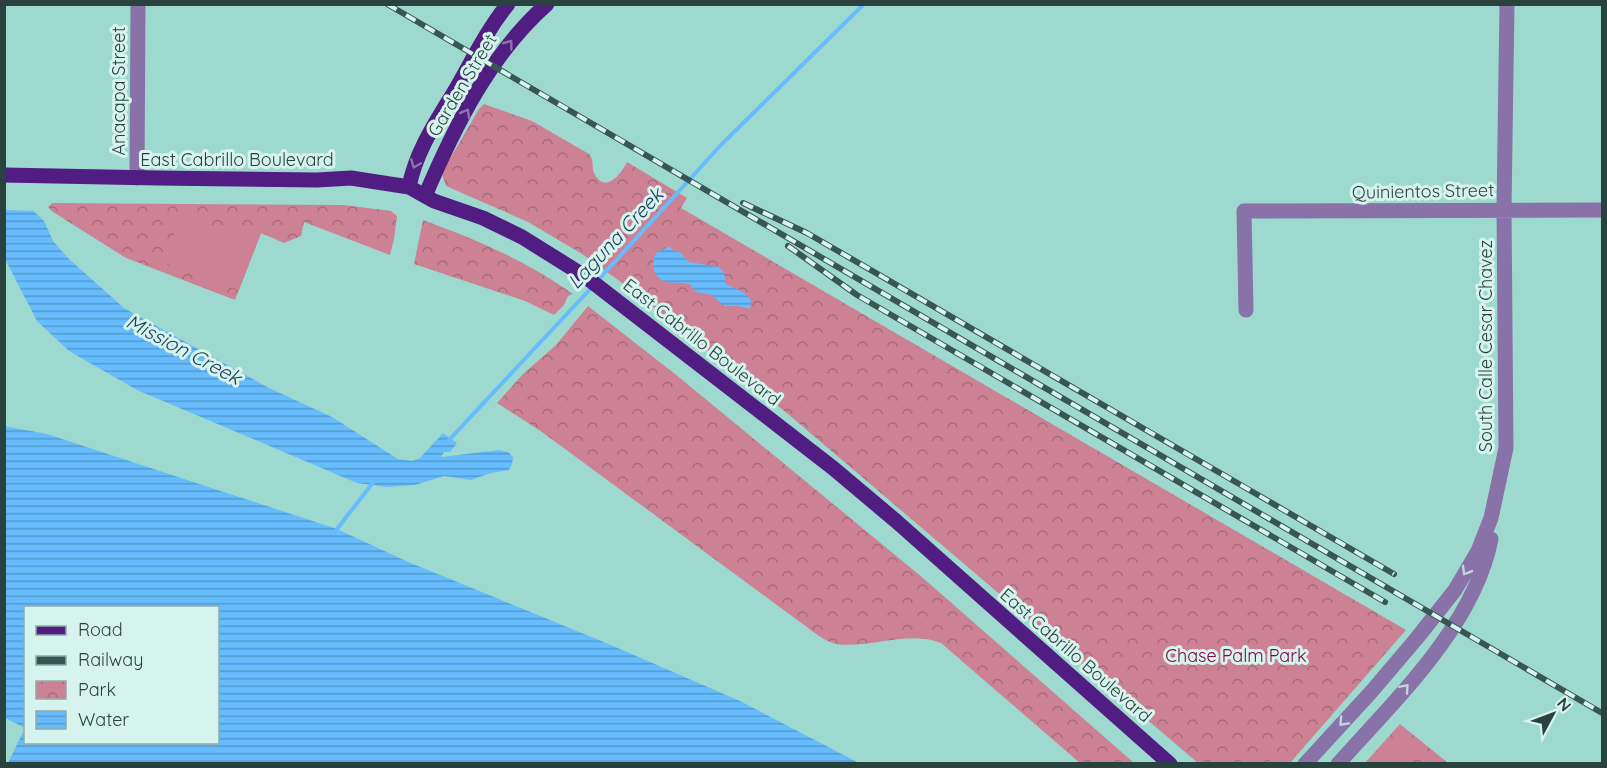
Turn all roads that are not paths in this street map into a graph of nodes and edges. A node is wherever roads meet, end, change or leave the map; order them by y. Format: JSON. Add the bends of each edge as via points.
{"nodes":[{"id":1,"x":138,"y":4,"type":"edge"},
{"id":2,"x":508,"y":4,"type":"edge"},
{"id":3,"x":547,"y":4,"type":"edge"},
{"id":4,"x":1507,"y":4,"type":"edge"},
{"id":5,"x":4,"y":175,"type":"edge"},
{"id":6,"x":137,"y":178,"type":"junction"},
{"id":7,"x":409,"y":187,"type":"junction"},
{"id":8,"x":425,"y":196,"type":"junction"},
{"id":9,"x":1504,"y":209,"type":"junction"},
{"id":10,"x":1602,"y":210,"type":"edge"},
{"id":11,"x":1246,"y":310,"type":"dead end"},
{"id":12,"x":1491,"y":518,"type":"junction"},
{"id":13,"x":1170,"y":764,"type":"edge"},
{"id":14,"x":1305,"y":764,"type":"edge"},
{"id":15,"x":1338,"y":764,"type":"edge"}],
"edges":[{"from":1,"to":6,"type":"street","name":"Anacapa Street"},
{"from":2,"to":7,"type":"main road","name":"Garden Street","one_way":true,"via":[[429,136],[414,164]]},
{"from":8,"to":3,"type":"main road","name":"Garden Street","one_way":true,"via":[[442,155],[498,60],[522,26]]},
{"from":4,"to":9,"type":"street","name":"South Calle Cesar Chavez"},
{"from":5,"to":6,"type":"main road","name":"East Cabrillo Boulevard"},
{"from":6,"to":7,"type":"main road","name":"East Cabrillo Boulevard","via":[[351,178]]},
{"from":7,"to":8,"type":"main road","name":"East Cabrillo Boulevard"},
{"from":8,"to":13,"type":"main road","name":"East Cabrillo Boulevard","via":[[503,228],[546,251],[608,293],[878,506]]},
{"from":9,"to":10,"type":"street","name":"Quinientos Street"},
{"from":9,"to":11,"type":"street","name":"Quinientos Street","via":[[1244,212]]},
{"from":9,"to":12,"type":"street","name":"South Calle Cesar Chavez","via":[[1506,448]]},
{"from":12,"to":14,"type":"street","name":"South Calle Cesar Chavez","one_way":true,"via":[[1478,551],[1455,590],[1410,647]]},
{"from":15,"to":12,"type":"street","name":"South Calle Cesar Chavez","one_way":true,"via":[[1459,620],[1491,541]]}]}
